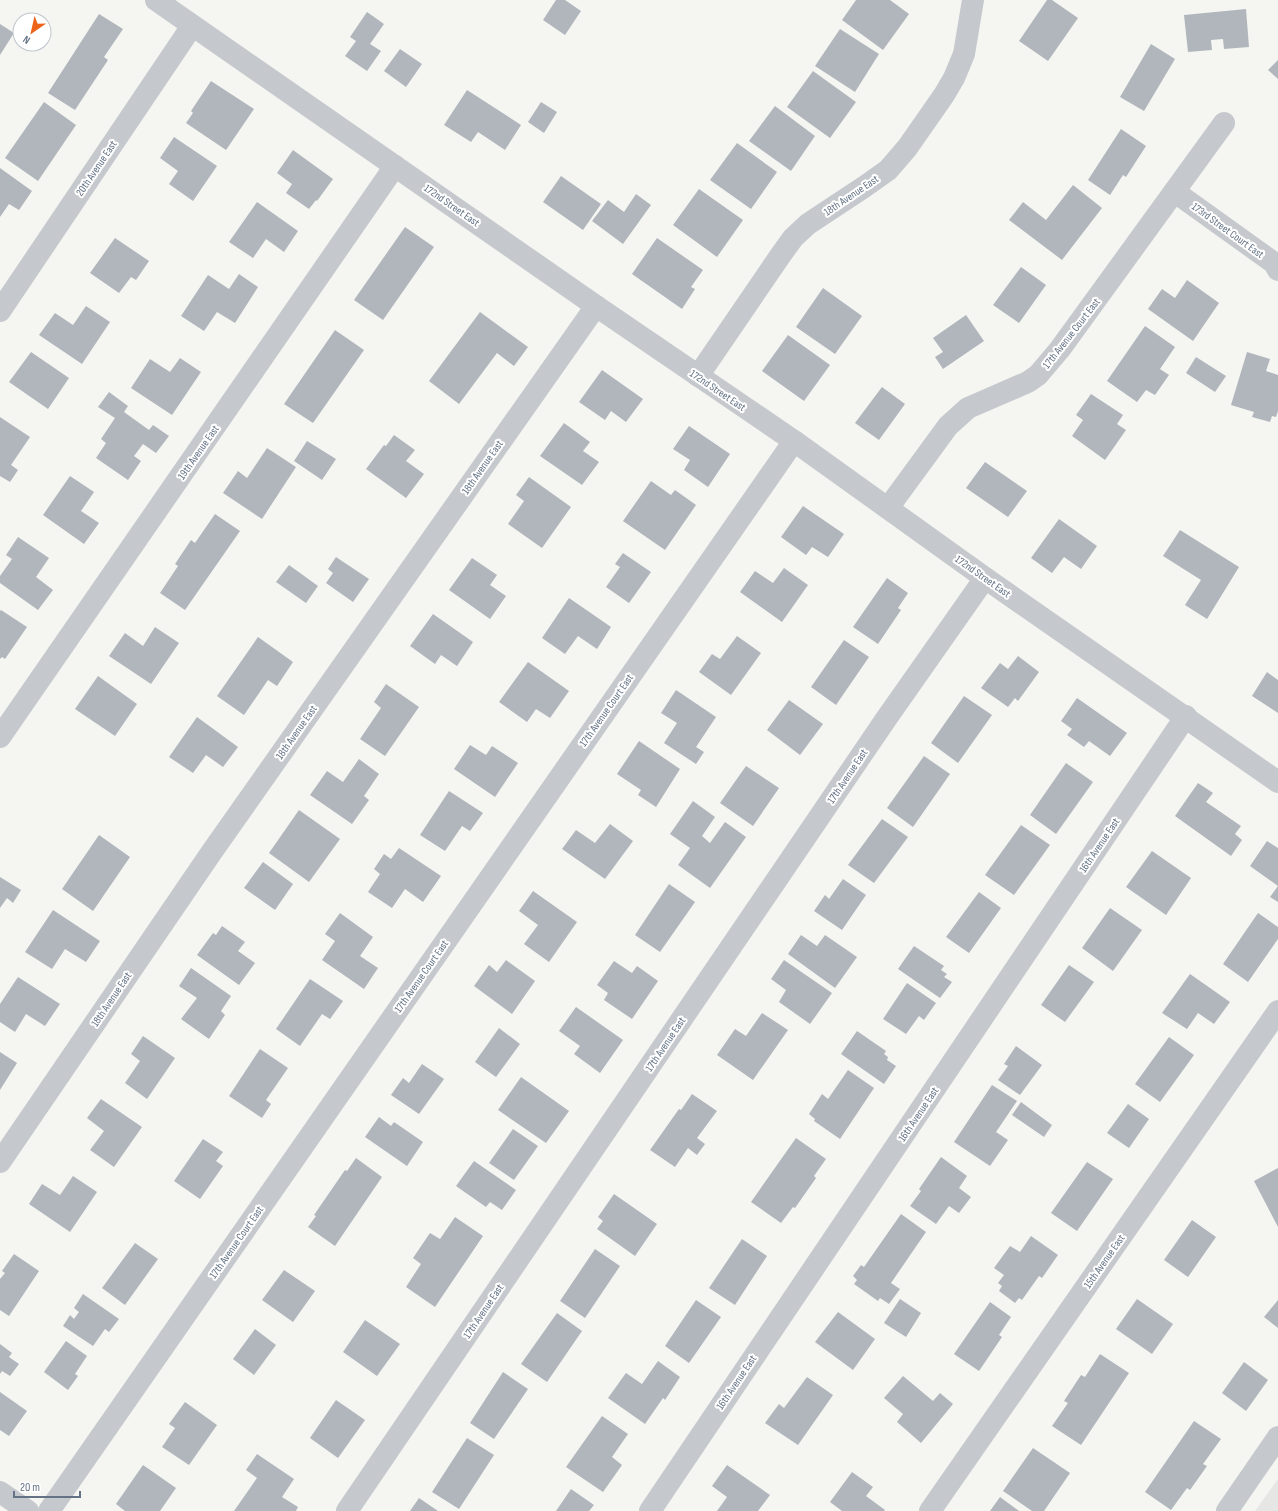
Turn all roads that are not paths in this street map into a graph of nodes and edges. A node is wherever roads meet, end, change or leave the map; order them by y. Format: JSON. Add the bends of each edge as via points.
{"nodes":[{"id":1,"x":156,"y":0,"type":"edge"},
{"id":2,"x":973,"y":0,"type":"edge"},
{"id":3,"x":192,"y":26,"type":"junction"},
{"id":4,"x":1224,"y":123,"type":"dead end"},
{"id":5,"x":395,"y":166,"type":"junction"},
{"id":6,"x":1175,"y":192,"type":"junction"},
{"id":7,"x":1278,"y":270,"type":"edge"},
{"id":8,"x":596,"y":306,"type":"junction"},
{"id":9,"x":0,"y":311,"type":"edge"},
{"id":10,"x":698,"y":376,"type":"junction"},
{"id":11,"x":794,"y":441,"type":"junction"},
{"id":12,"x":888,"y":508,"type":"junction"},
{"id":13,"x":985,"y":578,"type":"junction"},
{"id":14,"x":1186,"y":716,"type":"junction"},
{"id":15,"x":0,"y":737,"type":"edge"},
{"id":16,"x":1278,"y":782,"type":"edge"},
{"id":17,"x":1278,"y":1010,"type":"edge"},
{"id":18,"x":0,"y":1162,"type":"edge"},
{"id":19,"x":1278,"y":1438,"type":"edge"},
{"id":20,"x":0,"y":1492,"type":"edge"},
{"id":21,"x":28,"y":1511,"type":"edge"},
{"id":22,"x":49,"y":1511,"type":"edge"},
{"id":23,"x":347,"y":1511,"type":"edge"},
{"id":24,"x":650,"y":1511,"type":"edge"},
{"id":25,"x":930,"y":1511,"type":"edge"},
{"id":26,"x":1227,"y":1511,"type":"edge"}],
"edges":[{"from":1,"to":3,"type":"street","name":"172nd Street East"},
{"from":2,"to":10,"type":"street","name":"18th Avenue East","via":[[964,54],[954,78],[907,148],[888,170],[808,224],[793,238]]},
{"from":3,"to":5,"type":"street","name":"172nd Street East"},
{"from":3,"to":9,"type":"street","name":"20th Avenue East"},
{"from":4,"to":6,"type":"street","name":"17th Avenue Court East"},
{"from":5,"to":8,"type":"street","name":"172nd Street East"},
{"from":5,"to":15,"type":"street","name":"19th Avenue East"},
{"from":6,"to":7,"type":"street","name":"173rd Street Court East","via":[[1274,263]]},
{"from":6,"to":12,"type":"street","name":"17th Avenue Court East","via":[[1060,349],[1038,375],[1016,388],[968,408],[948,426]]},
{"from":8,"to":10,"type":"street","name":"172nd Street East"},
{"from":8,"to":18,"type":"street","name":"18th Avenue East","via":[[220,840]]},
{"from":10,"to":11,"type":"street","name":"172nd Street East"},
{"from":11,"to":12,"type":"street","name":"172nd Street East"},
{"from":11,"to":22,"type":"street","name":"17th Avenue Court East"},
{"from":12,"to":13,"type":"street","name":"172nd Street East"},
{"from":13,"to":14,"type":"street","name":"172nd Street East"},
{"from":13,"to":23,"type":"street","name":"17th Avenue East","via":[[886,719]]},
{"from":14,"to":16,"type":"street","name":"172nd Street East"},
{"from":14,"to":24,"type":"street","name":"16th Avenue East"},
{"from":17,"to":25,"type":"street","name":"15th Avenue East"},
{"from":19,"to":26,"type":"street"},
{"from":20,"to":21,"type":"street"}]}
